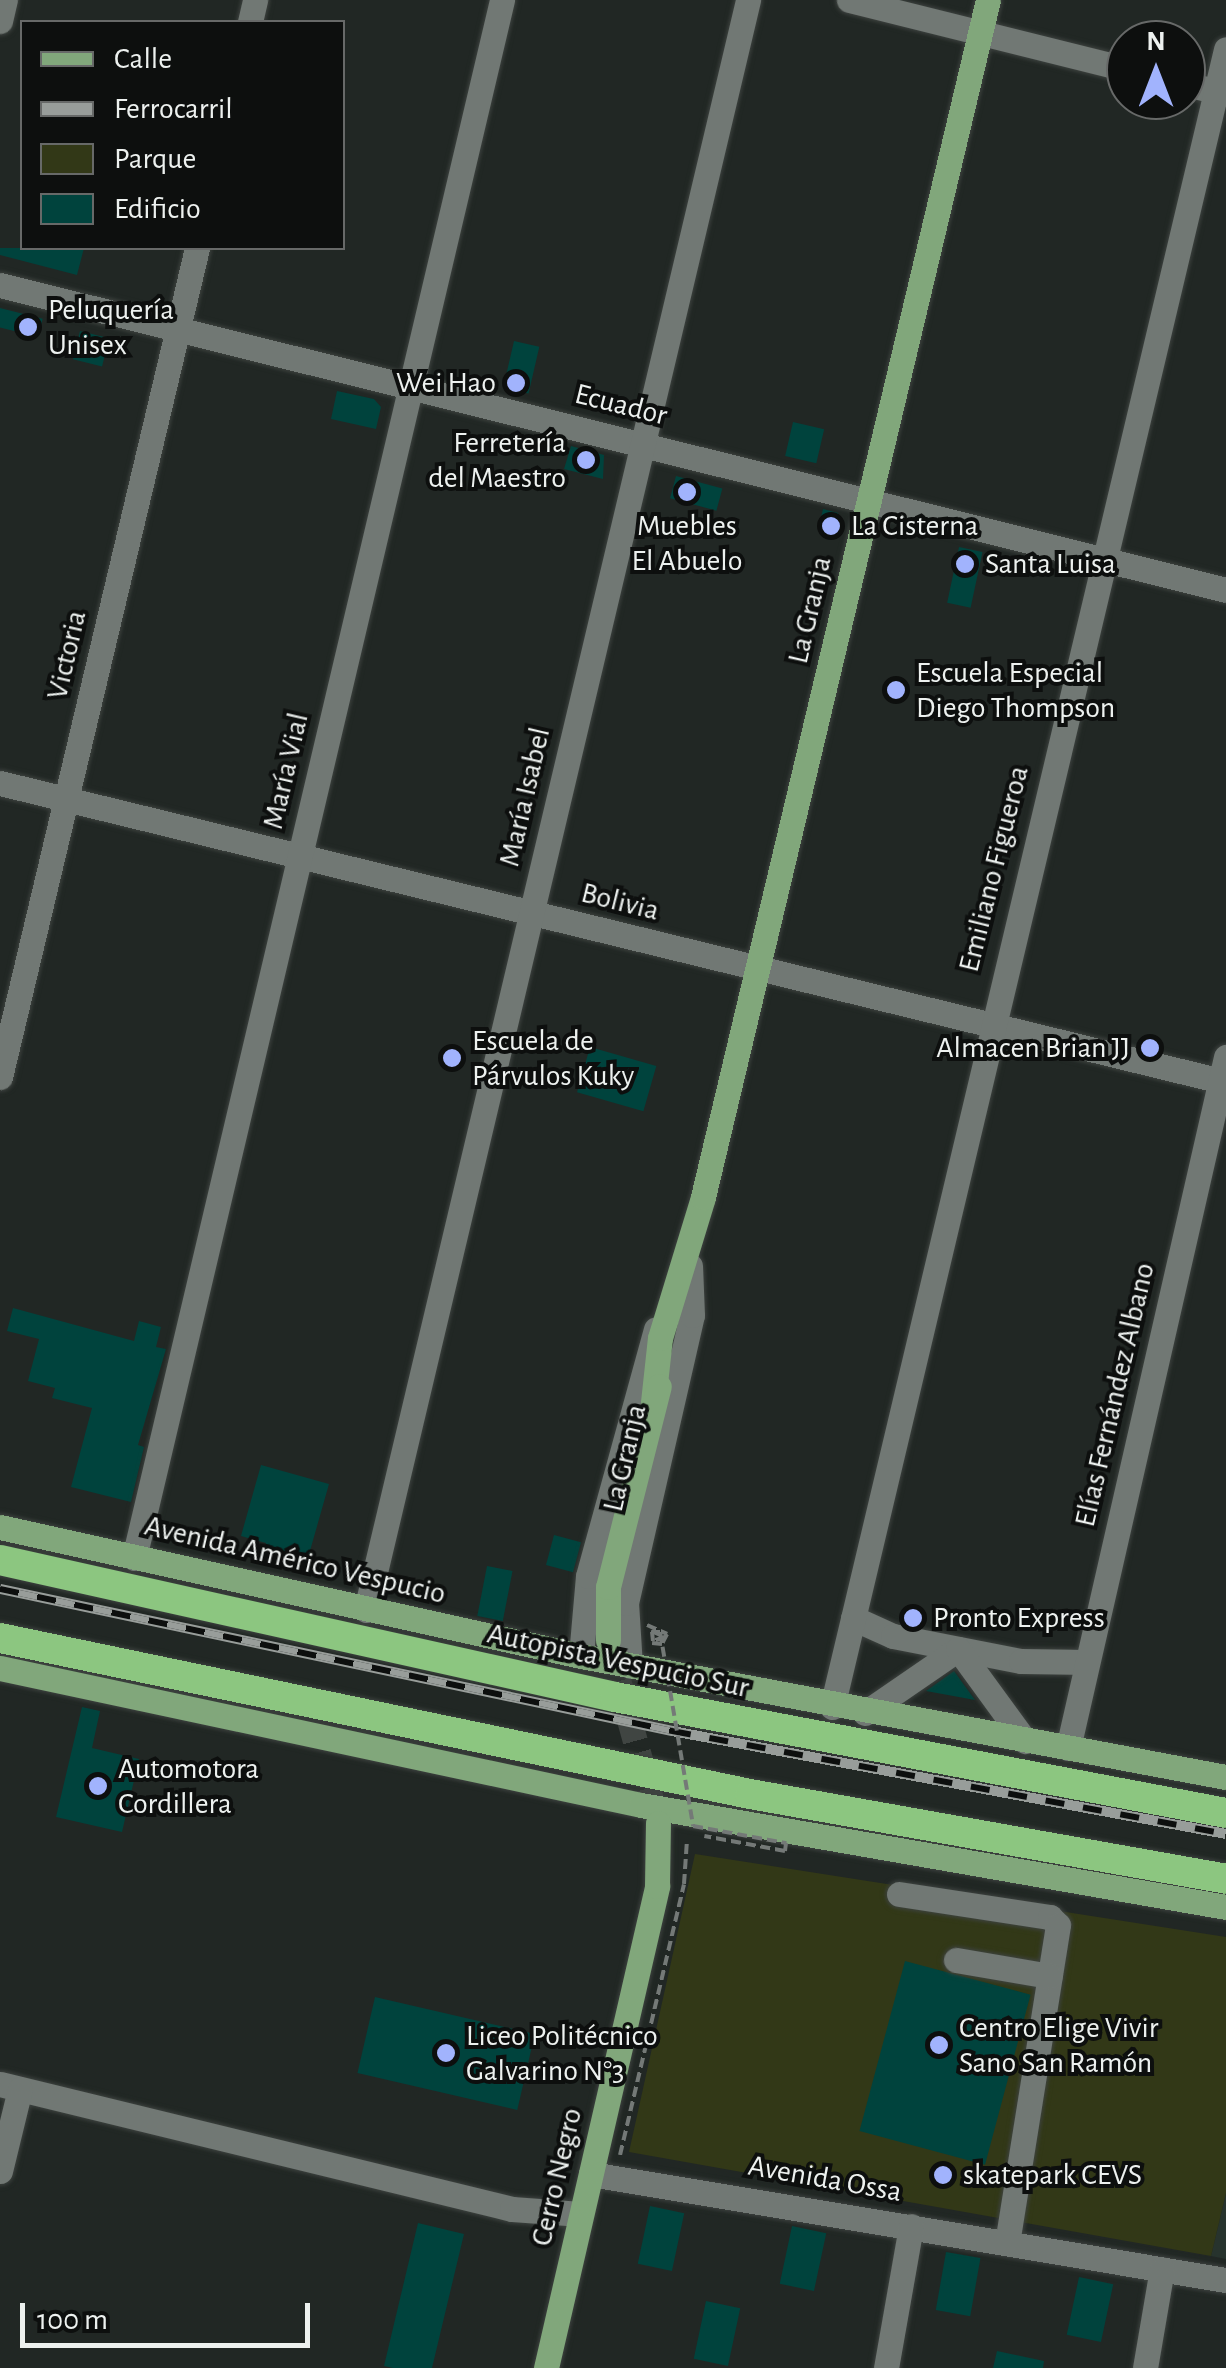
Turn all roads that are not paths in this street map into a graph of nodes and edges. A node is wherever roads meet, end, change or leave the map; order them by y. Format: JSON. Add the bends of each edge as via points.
{"nodes":[{"id":1,"x":5,"y":0,"type":"edge"},
{"id":2,"x":502,"y":0,"type":"edge"},
{"id":3,"x":748,"y":0,"type":"edge"},
{"id":4,"x":849,"y":0,"type":"edge"},
{"id":5,"x":988,"y":0,"type":"edge"},
{"id":6,"x":0,"y":21,"type":"edge"},
{"id":7,"x":980,"y":33,"type":"junction"},
{"id":8,"x":1226,"y":48,"type":"edge"},
{"id":9,"x":1106,"y":64,"type":"edge"},
{"id":10,"x":1221,"y":92,"type":"edge"},
{"id":11,"x":197,"y":250,"type":"edge"},
{"id":12,"x":0,"y":286,"type":"edge"},
{"id":13,"x":178,"y":328,"type":"junction"},
{"id":14,"x":410,"y":386,"type":"junction"},
{"id":15,"x":642,"y":444,"type":"junction"},
{"id":16,"x":869,"y":500,"type":"junction"},
{"id":17,"x":1105,"y":559,"type":"junction"},
{"id":18,"x":1226,"y":590,"type":"edge"},
{"id":19,"x":0,"y":783,"type":"edge"},
{"id":20,"x":66,"y":799,"type":"junction"},
{"id":21,"x":299,"y":856,"type":"junction"},
{"id":22,"x":530,"y":914,"type":"junction"},
{"id":23,"x":759,"y":969,"type":"junction"},
{"id":24,"x":989,"y":1026,"type":"junction"},
{"id":25,"x":1224,"y":1073,"type":"edge"},
{"id":26,"x":0,"y":1078,"type":"edge"},
{"id":27,"x":693,"y":1235,"type":"junction"},
{"id":28,"x":690,"y":1266,"type":"junction"},
{"id":29,"x":672,"y":1292,"type":"junction"},
{"id":30,"x":652,"y":1402,"type":"junction"},
{"id":31,"x":0,"y":1527,"type":"edge"},
{"id":32,"x":134,"y":1558,"type":"junction"},
{"id":33,"x":0,"y":1560,"type":"edge"},
{"id":34,"x":366,"y":1610,"type":"junction"},
{"id":35,"x":853,"y":1618,"type":"junction"},
{"id":36,"x":0,"y":1638,"type":"edge"},
{"id":37,"x":608,"y":1640,"type":"tunnel mouth"},
{"id":38,"x":958,"y":1649,"type":"junction"},
{"id":39,"x":581,"y":1656,"type":"junction"},
{"id":40,"x":1087,"y":1662,"type":"junction"},
{"id":41,"x":630,"y":1666,"type":"junction"},
{"id":42,"x":0,"y":1668,"type":"edge"},
{"id":43,"x":832,"y":1706,"type":"junction"},
{"id":44,"x":865,"y":1713,"type":"junction"},
{"id":45,"x":1025,"y":1741,"type":"junction"},
{"id":46,"x":1068,"y":1748,"type":"junction"},
{"id":47,"x":1226,"y":1776,"type":"edge"},
{"id":48,"x":1226,"y":1812,"type":"edge"},
{"id":49,"x":650,"y":1814,"type":"junction"},
{"id":50,"x":1226,"y":1879,"type":"edge"},
{"id":51,"x":899,"y":1894,"type":"dead end"},
{"id":52,"x":1226,"y":1907,"type":"edge"},
{"id":53,"x":956,"y":1960,"type":"dead end"},
{"id":54,"x":1050,"y":1976,"type":"junction"},
{"id":55,"x":10,"y":2087,"type":"edge"},
{"id":56,"x":0,"y":2171,"type":"edge"},
{"id":57,"x":603,"y":2176,"type":"junction"},
{"id":58,"x":582,"y":2214,"type":"junction"},
{"id":59,"x":911,"y":2226,"type":"junction"},
{"id":60,"x":1007,"y":2243,"type":"junction"},
{"id":61,"x":1162,"y":2269,"type":"junction"},
{"id":62,"x":1226,"y":2280,"type":"edge"},
{"id":63,"x":546,"y":2368,"type":"edge"},
{"id":64,"x":886,"y":2368,"type":"edge"},
{"id":65,"x":1145,"y":2368,"type":"edge"}],
"edges":[{"from":1,"to":6,"type":"street"},
{"from":2,"to":14,"type":"street","name":"María Vial"},
{"from":3,"to":15,"type":"street","name":"María Isabel"},
{"from":4,"to":7,"type":"street"},
{"from":5,"to":7,"type":"main road","name":"La Granja"},
{"from":7,"to":9,"type":"street"},
{"from":7,"to":16,"type":"main road","name":"La Granja"},
{"from":8,"to":10,"type":"street","name":"Emiliano Figueroa"},
{"from":10,"to":17,"type":"street","name":"Emiliano Figueroa"},
{"from":11,"to":13,"type":"street","name":"Victoria"},
{"from":12,"to":13,"type":"street","name":"Ecuador"},
{"from":13,"to":14,"type":"street","name":"Ecuador"},
{"from":13,"to":20,"type":"street","name":"Victoria"},
{"from":14,"to":15,"type":"street","name":"Ecuador"},
{"from":14,"to":21,"type":"street","name":"María Vial"},
{"from":15,"to":16,"type":"street","name":"Ecuador"},
{"from":15,"to":22,"type":"street","name":"María Isabel"},
{"from":16,"to":17,"type":"street","name":"Ecuador"},
{"from":16,"to":23,"type":"main road","name":"La Granja"},
{"from":17,"to":18,"type":"street","name":"Ecuador"},
{"from":17,"to":24,"type":"street","name":"Emiliano Figueroa"},
{"from":19,"to":20,"type":"street","name":"Bolivia"},
{"from":20,"to":21,"type":"street","name":"Bolivia"},
{"from":20,"to":26,"type":"street","name":"Victoria"},
{"from":21,"to":22,"type":"street","name":"Bolivia"},
{"from":21,"to":32,"type":"street","name":"María Vial"},
{"from":22,"to":23,"type":"street","name":"Bolivia"},
{"from":22,"to":34,"type":"street","name":"María Isabel"},
{"from":23,"to":24,"type":"street","name":"Bolivia"},
{"from":23,"to":27,"type":"main road","name":"La Granja"},
{"from":24,"to":25,"type":"street","name":"Bolivia"},
{"from":24,"to":35,"type":"street","name":"Emiliano Figueroa"},
{"from":25,"to":40,"type":"street","name":"Elías Fernández Albano"},
{"from":27,"to":28,"type":"main road","name":"La Granja"},
{"from":27,"to":29,"type":"main road","name":"La Granja"},
{"from":28,"to":30,"type":"main road","name":"La Granja"},
{"from":28,"to":41,"type":"street","name":"La Granja","via":[[692,1315],[628,1593]]},
{"from":29,"to":30,"type":"main road","name":"La Granja"},
{"from":29,"to":39,"type":"street","name":"La Granja","via":[[640,1377],[592,1558]]},
{"from":30,"to":37,"type":"main road","name":"La Granja","via":[[608,1587]]},
{"from":31,"to":32,"type":"main road","name":"Avenida Américo Vespucio"},
{"from":32,"to":34,"type":"main road","name":"Avenida Américo Vespucio"},
{"from":33,"to":48,"type":"highway","name":"Autopista Vespucio Sur","via":[[615,1697]]},
{"from":34,"to":39,"type":"main road","name":"Avenida Américo Vespucio"},
{"from":35,"to":38,"type":"street","via":[[893,1636]]},
{"from":35,"to":43,"type":"street","name":"Emiliano Figueroa"},
{"from":36,"to":50,"type":"highway","via":[[750,1794]]},
{"from":38,"to":40,"type":"street","via":[[1021,1661]]},
{"from":38,"to":44,"type":"street"},
{"from":38,"to":45,"type":"street"},
{"from":39,"to":41,"type":"main road","name":"Avenida Américo Vespucio"},
{"from":40,"to":46,"type":"street","name":"Elías Fernández Albano"},
{"from":41,"to":43,"type":"main road","name":"Avenida Américo Vespucio"},
{"from":42,"to":49,"type":"main road"},
{"from":43,"to":44,"type":"main road","name":"Avenida Américo Vespucio"},
{"from":44,"to":45,"type":"main road","name":"Avenida Américo Vespucio"},
{"from":45,"to":46,"type":"main road","name":"Avenida Américo Vespucio"},
{"from":46,"to":47,"type":"main road","name":"Avenida Américo Vespucio"},
{"from":49,"to":52,"type":"main road"},
{"from":49,"to":57,"type":"main road","name":"Cerro Negro","via":[[590,2105]]},
{"from":51,"to":54,"type":"street","via":[[1050,1917],[1058,1928]]},
{"from":53,"to":54,"type":"street"},
{"from":54,"to":60,"type":"street"},
{"from":55,"to":56,"type":"street"},
{"from":55,"to":58,"type":"street","via":[[512,2210]]},
{"from":57,"to":58,"type":"main road","name":"Cerro Negro"},
{"from":57,"to":59,"type":"street","name":"Avenida Ossa"},
{"from":58,"to":63,"type":"main road","name":"Cerro Negro"},
{"from":59,"to":60,"type":"street","name":"Avenida Ossa"},
{"from":59,"to":64,"type":"street"},
{"from":60,"to":61,"type":"street","name":"Avenida Ossa"},
{"from":61,"to":62,"type":"street","name":"Avenida Ossa"},
{"from":61,"to":65,"type":"street"}]}
